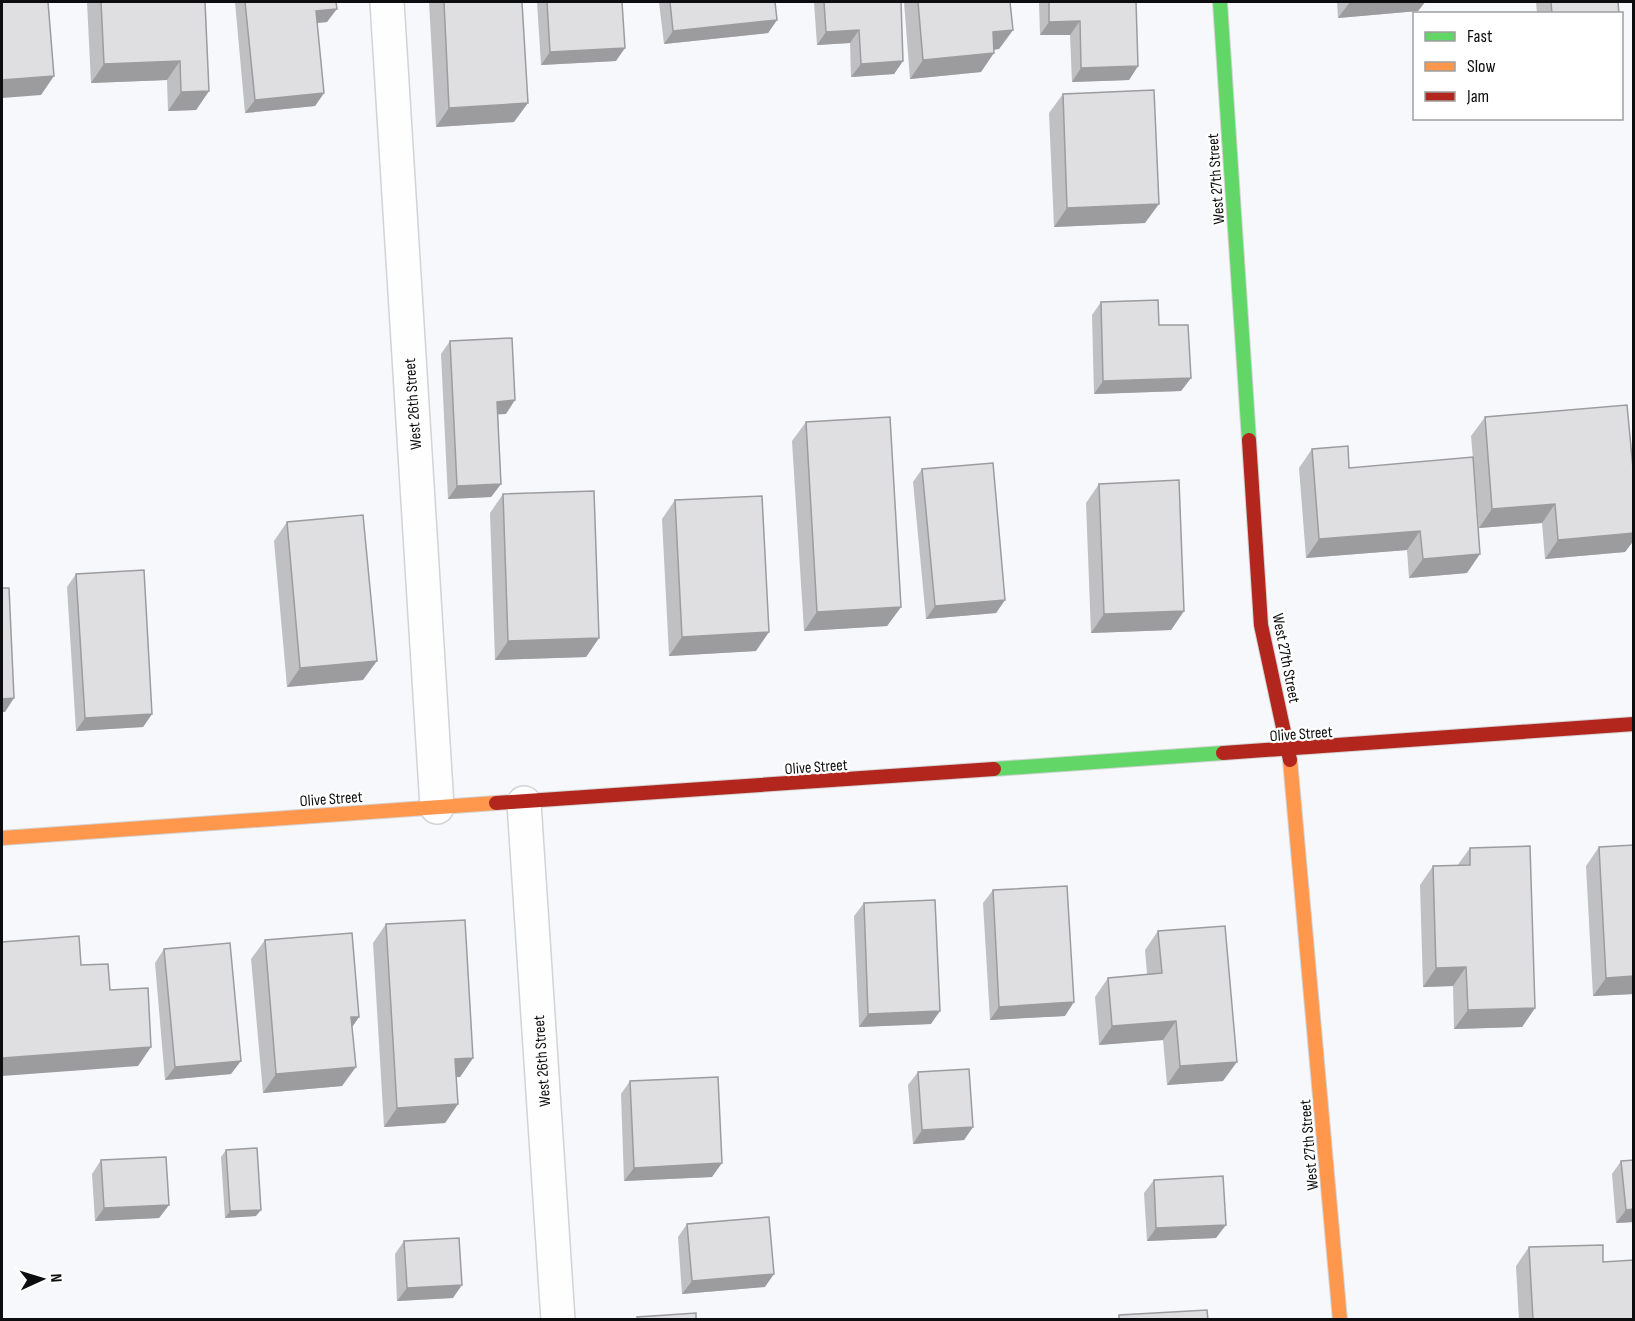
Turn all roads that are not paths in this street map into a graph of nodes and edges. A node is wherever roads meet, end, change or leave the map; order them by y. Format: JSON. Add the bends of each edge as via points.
{"nodes":[{"id":1,"x":387,"y":2,"type":"edge"},
{"id":2,"x":1220,"y":2,"type":"edge"},
{"id":3,"x":1634,"y":724,"type":"edge"},
{"id":4,"x":1289,"y":750,"type":"junction"},
{"id":5,"x":524,"y":803,"type":"junction"},
{"id":6,"x":437,"y":807,"type":"junction"},
{"id":7,"x":2,"y":838,"type":"edge"},
{"id":8,"x":558,"y":1320,"type":"edge"},
{"id":9,"x":1340,"y":1320,"type":"edge"}],
"edges":[{"from":1,"to":6,"type":"street","name":"West 26th Street"},
{"from":2,"to":4,"type":"street","name":"West 27th Street","via":[[1261,625]]},
{"from":3,"to":4,"type":"street","name":"Olive Street"},
{"from":4,"to":5,"type":"street","name":"Olive Street"},
{"from":4,"to":9,"type":"street","name":"West 27th Street"},
{"from":5,"to":6,"type":"street","name":"Olive Street"},
{"from":5,"to":8,"type":"street","name":"West 26th Street"},
{"from":6,"to":7,"type":"street","name":"Olive Street"}]}
